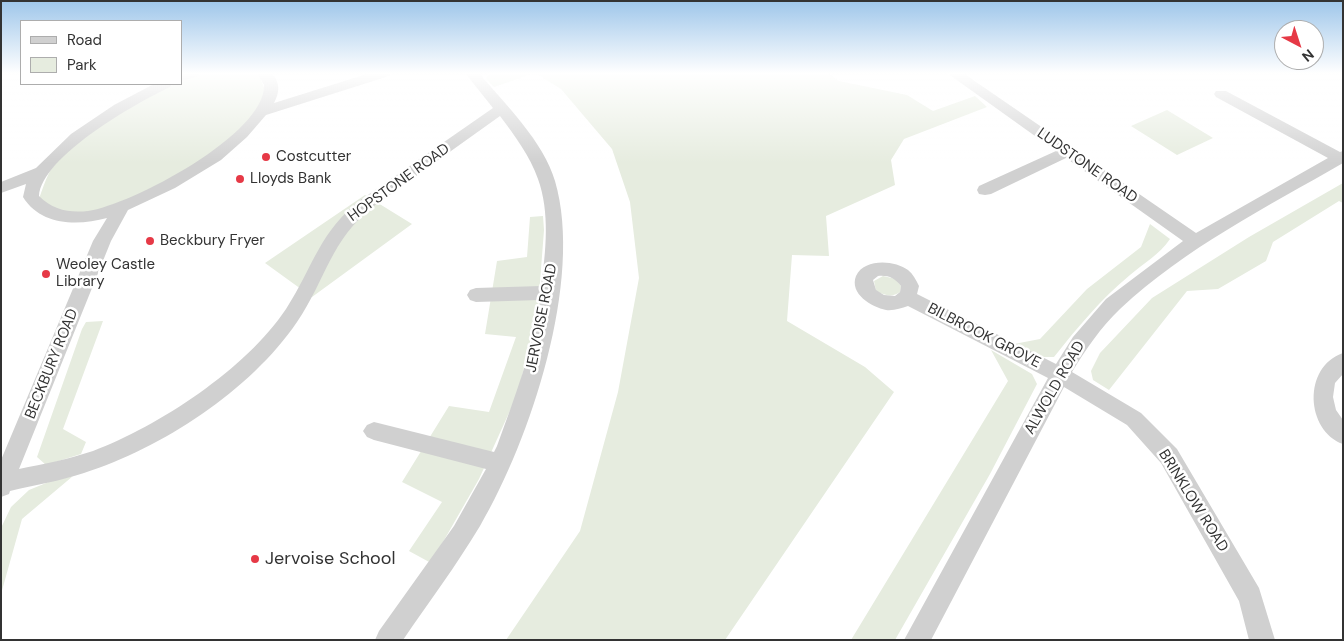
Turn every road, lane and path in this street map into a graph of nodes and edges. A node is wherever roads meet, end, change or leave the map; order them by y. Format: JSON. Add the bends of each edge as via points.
{"nodes":[{"id":1,"x":128,"y":103,"type":"edge"},
{"id":2,"x":267,"y":103,"type":"edge"},
{"id":3,"x":289,"y":103,"type":"edge"},
{"id":4,"x":496,"y":103,"type":"edge"},
{"id":5,"x":997,"y":103,"type":"edge"},
{"id":6,"x":1239,"y":103,"type":"edge"},
{"id":7,"x":502,"y":110,"type":"junction"},
{"id":8,"x":261,"y":112,"type":"junction"},
{"id":9,"x":1067,"y":152,"type":"junction"},
{"id":10,"x":1341,"y":157,"type":"edge"},
{"id":11,"x":41,"y":172,"type":"junction"},
{"id":12,"x":1,"y":188,"type":"edge"},
{"id":13,"x":985,"y":190,"type":"dead end"},
{"id":14,"x":1,"y":195,"type":"edge"},
{"id":15,"x":31,"y":197,"type":"junction"},
{"id":16,"x":120,"y":208,"type":"junction"},
{"id":17,"x":81,"y":217,"type":"junction"},
{"id":18,"x":102,"y":241,"type":"junction"},
{"id":19,"x":1195,"y":241,"type":"junction"},
{"id":20,"x":549,"y":294,"type":"junction"},
{"id":21,"x":476,"y":295,"type":"dead end"},
{"id":22,"x":908,"y":297,"type":"dead end"},
{"id":23,"x":1343,"y":361,"type":"edge"},
{"id":24,"x":1060,"y":375,"type":"junction"},
{"id":25,"x":374,"y":431,"type":"dead end"},
{"id":26,"x":1343,"y":435,"type":"edge"},
{"id":27,"x":499,"y":463,"type":"junction"},
{"id":28,"x":2,"y":485,"type":"edge"},
{"id":29,"x":388,"y":640,"type":"edge"},
{"id":30,"x":917,"y":640,"type":"edge"},
{"id":31,"x":1262,"y":640,"type":"edge"}],
"edges":[{"from":1,"to":11,"type":"street","via":[[75,138]]},
{"from":2,"to":8,"type":"street"},
{"from":3,"to":8,"type":"street"},
{"from":4,"to":7,"type":"street","name":"JERVOISE ROAD"},
{"from":5,"to":9,"type":"street","name":"LUDSTONE ROAD"},
{"from":6,"to":10,"type":"street"},
{"from":7,"to":20,"type":"street","name":"JERVOISE ROAD","via":[[535,156],[546,181],[553,214],[554,255]]},
{"from":7,"to":28,"type":"street","name":"HOPSTONE ROAD","via":[[342,225],[284,325],[232,379],[188,412],[88,462]]},
{"from":8,"to":16,"type":"street","via":[[247,130],[219,155],[190,174]]},
{"from":9,"to":13,"type":"street"},
{"from":9,"to":19,"type":"street","name":"LUDSTONE ROAD"},
{"from":10,"to":19,"type":"street","name":"ALWOLD ROAD"},
{"from":11,"to":12,"type":"street"},
{"from":11,"to":15,"type":"street","via":[[31,188]]},
{"from":14,"to":15,"type":"street"},
{"from":15,"to":17,"type":"street","via":[[51,214]]},
{"from":16,"to":17,"type":"street"},
{"from":16,"to":18,"type":"street","name":"BECKBURY ROAD"},
{"from":17,"to":18,"type":"street","via":[[94,228]]},
{"from":18,"to":28,"type":"street","name":"BECKBURY ROAD"},
{"from":19,"to":24,"type":"street","name":"ALWOLD ROAD","via":[[1112,304],[1080,342]]},
{"from":20,"to":21,"type":"street"},
{"from":20,"to":27,"type":"street","name":"JERVOISE ROAD","via":[[539,350],[524,400]]},
{"from":22,"to":24,"type":"street","name":"BILBROOK GROVE"},
{"from":23,"to":26,"type":"street","via":[[1325,382],[1322,404],[1333,426]]},
{"from":24,"to":30,"type":"street","name":"ALWOLD ROAD"},
{"from":24,"to":31,"type":"street","name":"BRINKLOW ROAD","via":[[1134,419],[1169,456],[1250,597]]},
{"from":25,"to":27,"type":"street"},
{"from":27,"to":29,"type":"street","name":"JERVOISE ROAD","via":[[472,517]]}]}
